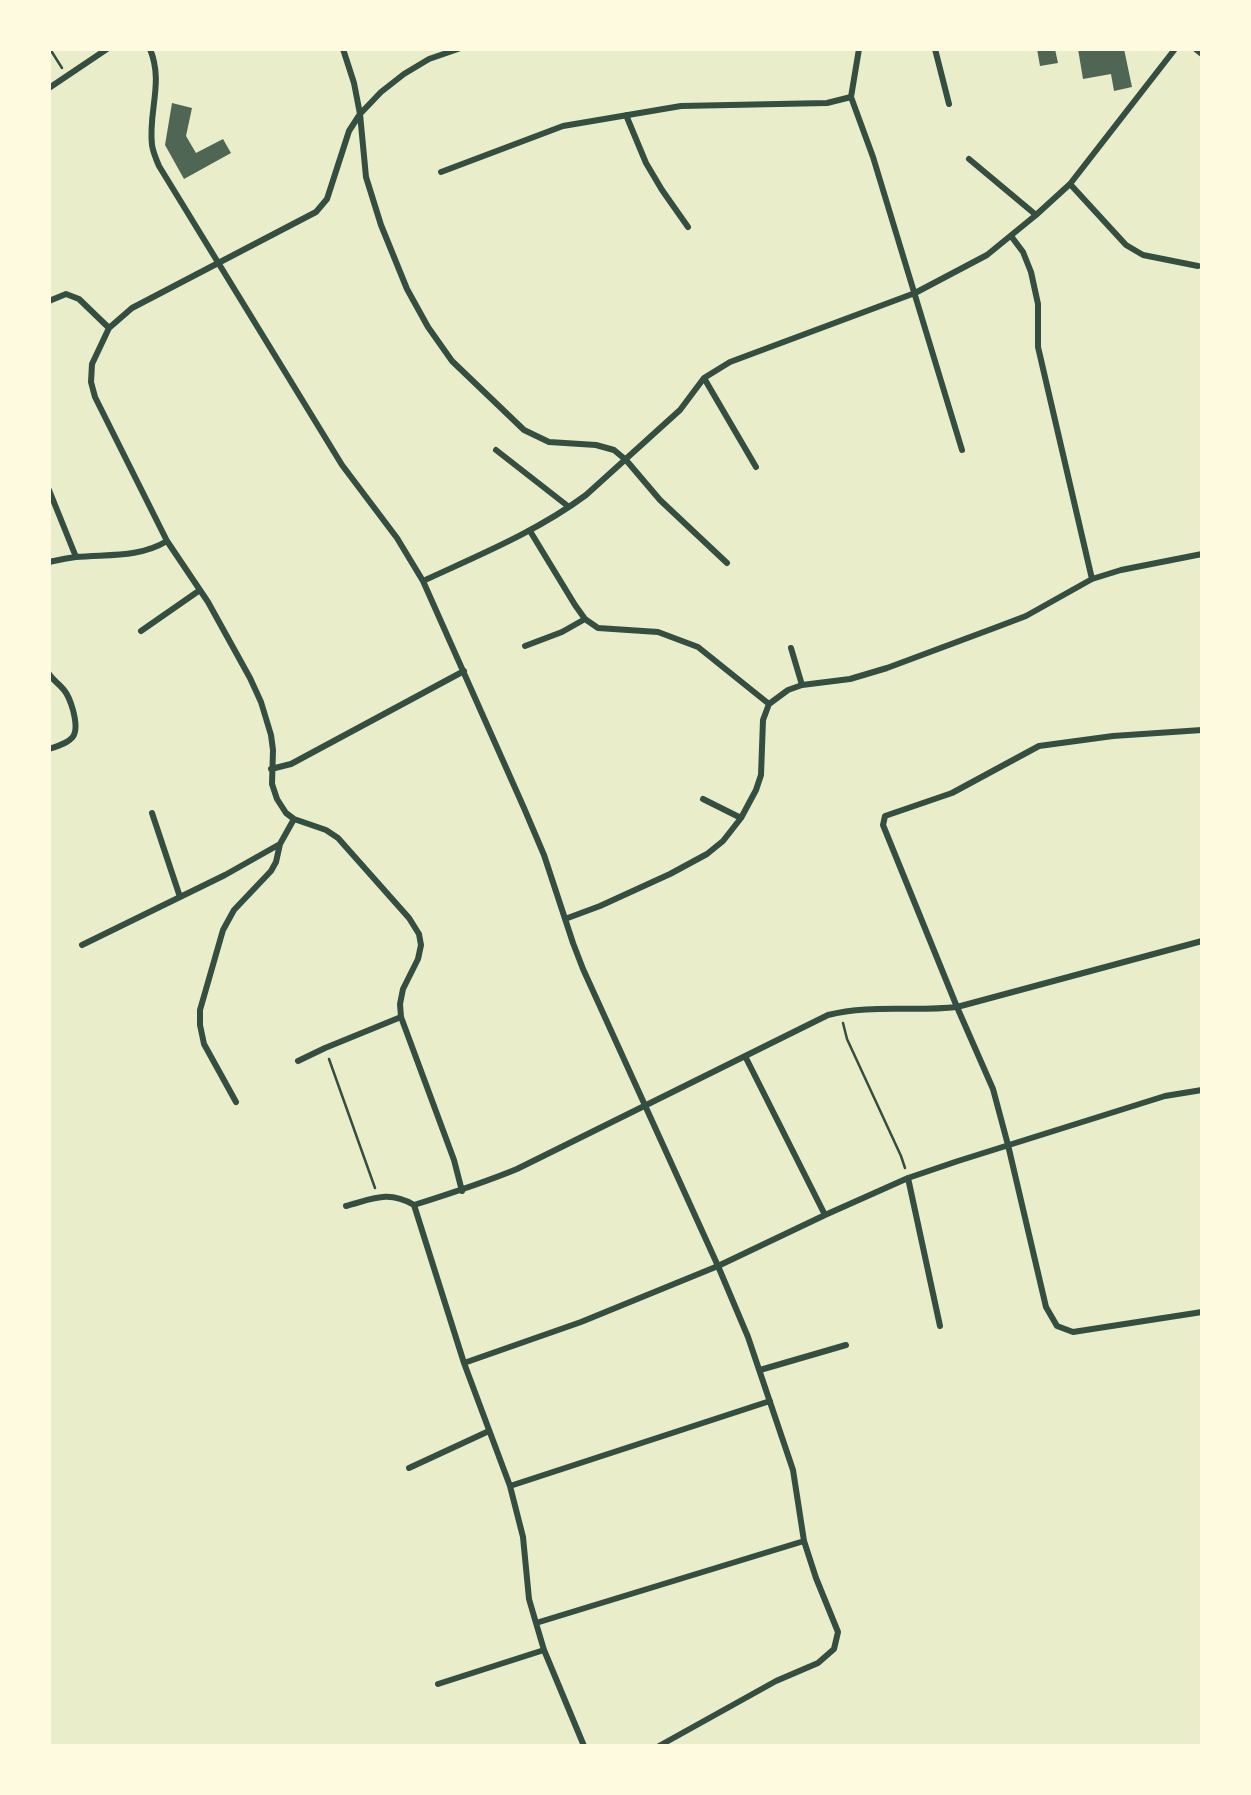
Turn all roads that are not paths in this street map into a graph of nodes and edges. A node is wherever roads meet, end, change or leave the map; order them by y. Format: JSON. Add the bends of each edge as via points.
{"nodes":[{"id":1,"x":107,"y":49,"type":"edge"},
{"id":2,"x":150,"y":49,"type":"edge"},
{"id":3,"x":343,"y":49,"type":"edge"},
{"id":4,"x":458,"y":49,"type":"edge"},
{"id":5,"x":859,"y":49,"type":"edge"},
{"id":6,"x":935,"y":49,"type":"edge"},
{"id":7,"x":1175,"y":49,"type":"edge"},
{"id":8,"x":1197,"y":49,"type":"edge"},
{"id":9,"x":1202,"y":53,"type":"edge"},
{"id":10,"x":49,"y":88,"type":"edge"},
{"id":11,"x":851,"y":97,"type":"junction"},
{"id":12,"x":948,"y":104,"type":"dead end"},
{"id":13,"x":360,"y":114,"type":"junction"},
{"id":14,"x":626,"y":115,"type":"junction"},
{"id":15,"x":969,"y":159,"type":"dead end"},
{"id":16,"x":442,"y":172,"type":"dead end"},
{"id":17,"x":1070,"y":184,"type":"junction"},
{"id":18,"x":1036,"y":215,"type":"junction"},
{"id":19,"x":688,"y":227,"type":"dead end"},
{"id":20,"x":1011,"y":236,"type":"junction"},
{"id":21,"x":218,"y":262,"type":"junction"},
{"id":22,"x":1198,"y":266,"type":"dead end"},
{"id":23,"x":915,"y":293,"type":"junction"},
{"id":24,"x":49,"y":301,"type":"edge"},
{"id":25,"x":109,"y":328,"type":"junction"},
{"id":26,"x":704,"y":378,"type":"junction"},
{"id":27,"x":496,"y":450,"type":"dead end"},
{"id":28,"x":961,"y":450,"type":"dead end"},
{"id":29,"x":626,"y":460,"type":"junction"},
{"id":30,"x":756,"y":467,"type":"dead end"},
{"id":31,"x":49,"y":490,"type":"edge"},
{"id":32,"x":569,"y":507,"type":"junction"},
{"id":33,"x":530,"y":531,"type":"junction"},
{"id":34,"x":167,"y":541,"type":"junction"},
{"id":35,"x":1202,"y":554,"type":"edge"},
{"id":36,"x":76,"y":557,"type":"junction"},
{"id":37,"x":49,"y":562,"type":"edge"},
{"id":38,"x":727,"y":563,"type":"dead end"},
{"id":39,"x":1092,"y":579,"type":"junction"},
{"id":40,"x":424,"y":581,"type":"junction"},
{"id":41,"x":200,"y":590,"type":"junction"},
{"id":42,"x":585,"y":619,"type":"junction"},
{"id":43,"x":141,"y":631,"type":"dead end"},
{"id":44,"x":525,"y":646,"type":"dead end"},
{"id":45,"x":792,"y":648,"type":"dead end"},
{"id":46,"x":464,"y":671,"type":"junction"},
{"id":47,"x":49,"y":674,"type":"edge"},
{"id":48,"x":802,"y":685,"type":"junction"},
{"id":49,"x":769,"y":704,"type":"junction"},
{"id":50,"x":1202,"y":730,"type":"edge"},
{"id":51,"x":49,"y":750,"type":"edge"},
{"id":52,"x":271,"y":769,"type":"junction"},
{"id":53,"x":703,"y":799,"type":"dead end"},
{"id":54,"x":152,"y":813,"type":"dead end"},
{"id":55,"x":741,"y":817,"type":"junction"},
{"id":56,"x":294,"y":819,"type":"junction"},
{"id":57,"x":279,"y":844,"type":"junction"},
{"id":58,"x":180,"y":897,"type":"junction"},
{"id":59,"x":565,"y":919,"type":"junction"},
{"id":60,"x":1202,"y":941,"type":"edge"},
{"id":61,"x":82,"y":945,"type":"dead end"},
{"id":62,"x":957,"y":1007,"type":"junction"},
{"id":63,"x":401,"y":1017,"type":"junction"},
{"id":64,"x":745,"y":1056,"type":"junction"},
{"id":65,"x":298,"y":1061,"type":"dead end"},
{"id":66,"x":1202,"y":1090,"type":"edge"},
{"id":67,"x":236,"y":1102,"type":"dead end"},
{"id":68,"x":646,"y":1105,"type":"junction"},
{"id":69,"x":1008,"y":1146,"type":"junction"},
{"id":70,"x":908,"y":1178,"type":"junction"},
{"id":71,"x":462,"y":1191,"type":"junction"},
{"id":72,"x":414,"y":1205,"type":"junction"},
{"id":73,"x":346,"y":1206,"type":"dead end"},
{"id":74,"x":825,"y":1215,"type":"junction"},
{"id":75,"x":718,"y":1266,"type":"junction"},
{"id":76,"x":1202,"y":1312,"type":"edge"},
{"id":77,"x":940,"y":1326,"type":"dead end"},
{"id":78,"x":846,"y":1345,"type":"dead end"},
{"id":79,"x":464,"y":1363,"type":"junction"},
{"id":80,"x":760,"y":1370,"type":"junction"},
{"id":81,"x":770,"y":1401,"type":"junction"},
{"id":82,"x":489,"y":1431,"type":"junction"},
{"id":83,"x":409,"y":1468,"type":"dead end"},
{"id":84,"x":510,"y":1486,"type":"junction"},
{"id":85,"x":804,"y":1541,"type":"junction"},
{"id":86,"x":536,"y":1623,"type":"junction"},
{"id":87,"x":544,"y":1650,"type":"junction"},
{"id":88,"x":438,"y":1684,"type":"dead end"},
{"id":89,"x":584,"y":1746,"type":"edge"},
{"id":90,"x":659,"y":1746,"type":"edge"}],
"edges":[{"from":1,"to":10,"type":"street"},
{"from":2,"to":21,"type":"street","via":[[157,88],[154,154]]},
{"from":3,"to":13,"type":"street"},
{"from":4,"to":13,"type":"street","via":[[404,74]]},
{"from":5,"to":11,"type":"street"},
{"from":6,"to":12,"type":"street"},
{"from":7,"to":17,"type":"street"},
{"from":8,"to":9,"type":"street"},
{"from":11,"to":14,"type":"street","via":[[827,103],[681,106]]},
{"from":11,"to":23,"type":"street"},
{"from":13,"to":21,"type":"street","via":[[349,131],[327,199],[316,212]]},
{"from":13,"to":29,"type":"street","via":[[366,177],[381,225],[407,289],[452,361],[524,430],[549,442],[614,450]]},
{"from":14,"to":16,"type":"street","via":[[563,126]]},
{"from":14,"to":19,"type":"street","via":[[646,163]]},
{"from":15,"to":18,"type":"street"},
{"from":17,"to":18,"type":"street"},
{"from":17,"to":22,"type":"street","via":[[1126,245],[1143,255]]},
{"from":18,"to":20,"type":"street"},
{"from":20,"to":23,"type":"street","via":[[987,255]]},
{"from":20,"to":39,"type":"street","via":[[1031,272],[1038,304],[1038,347]]},
{"from":21,"to":25,"type":"street","via":[[132,308]]},
{"from":21,"to":40,"type":"street","via":[[342,465]]},
{"from":23,"to":26,"type":"street","via":[[730,362]]},
{"from":23,"to":28,"type":"street"},
{"from":24,"to":25,"type":"street","via":[[66,294],[79,299]]},
{"from":25,"to":34,"type":"street","via":[[92,364],[95,397]]},
{"from":26,"to":29,"type":"street","via":[[680,410]]},
{"from":26,"to":30,"type":"street"},
{"from":27,"to":32,"type":"street"},
{"from":29,"to":32,"type":"street"},
{"from":29,"to":38,"type":"street","via":[[660,500]]},
{"from":31,"to":36,"type":"street"},
{"from":32,"to":33,"type":"street"},
{"from":33,"to":40,"type":"street"},
{"from":33,"to":42,"type":"street"},
{"from":34,"to":36,"type":"street","via":[[140,552]]},
{"from":34,"to":41,"type":"street"},
{"from":35,"to":39,"type":"street"},
{"from":36,"to":37,"type":"street"},
{"from":39,"to":48,"type":"street","via":[[1026,616],[887,668],[850,679]]},
{"from":40,"to":46,"type":"street"},
{"from":41,"to":43,"type":"street"},
{"from":41,"to":52,"type":"street","via":[[261,702],[271,735]]},
{"from":42,"to":44,"type":"street"},
{"from":42,"to":49,"type":"street","via":[[598,628],[658,632],[698,648]]},
{"from":45,"to":48,"type":"street"},
{"from":46,"to":52,"type":"street","via":[[291,764]]},
{"from":46,"to":59,"type":"street","via":[[544,855]]},
{"from":47,"to":51,"type":"street","via":[[70,700],[77,725],[69,740]]},
{"from":48,"to":49,"type":"street"},
{"from":49,"to":55,"type":"street","via":[[762,720],[761,775]]},
{"from":50,"to":62,"type":"street","via":[[1039,746],[952,793],[886,816],[883,825]]},
{"from":52,"to":56,"type":"street","via":[[277,799]]},
{"from":53,"to":55,"type":"street"},
{"from":54,"to":58,"type":"street"},
{"from":55,"to":59,"type":"street","via":[[707,853]]},
{"from":56,"to":57,"type":"street"},
{"from":56,"to":63,"type":"street","via":[[338,838],[418,934],[421,945],[403,989]]},
{"from":57,"to":58,"type":"street"},
{"from":57,"to":67,"type":"street","via":[[271,871],[234,910],[223,930],[200,1010],[204,1044]]},
{"from":58,"to":61,"type":"street"},
{"from":59,"to":68,"type":"street"},
{"from":60,"to":62,"type":"street"},
{"from":62,"to":64,"type":"street","via":[[840,1012]]},
{"from":62,"to":69,"type":"street","via":[[993,1089]]},
{"from":63,"to":65,"type":"street"},
{"from":63,"to":71,"type":"street"},
{"from":64,"to":68,"type":"street"},
{"from":64,"to":74,"type":"street"},
{"from":66,"to":69,"type":"street","via":[[1165,1096]]},
{"from":68,"to":71,"type":"street"},
{"from":68,"to":75,"type":"street"},
{"from":69,"to":70,"type":"street"},
{"from":69,"to":76,"type":"street","via":[[1046,1307],[1057,1326],[1073,1332]]},
{"from":70,"to":74,"type":"street"},
{"from":70,"to":77,"type":"street"},
{"from":71,"to":72,"type":"street"},
{"from":72,"to":73,"type":"street","via":[[392,1196]]},
{"from":72,"to":79,"type":"street"},
{"from":74,"to":75,"type":"street"},
{"from":75,"to":79,"type":"street"},
{"from":75,"to":80,"type":"street"},
{"from":78,"to":80,"type":"street"},
{"from":79,"to":82,"type":"street"},
{"from":80,"to":81,"type":"street"},
{"from":81,"to":84,"type":"street"},
{"from":81,"to":85,"type":"street","via":[[793,1471]]},
{"from":82,"to":83,"type":"street"},
{"from":82,"to":84,"type":"street"},
{"from":84,"to":86,"type":"street"},
{"from":85,"to":86,"type":"street"},
{"from":85,"to":90,"type":"street","via":[[838,1632],[834,1649],[818,1663]]},
{"from":86,"to":87,"type":"street"},
{"from":87,"to":88,"type":"street"},
{"from":87,"to":89,"type":"street"}]}
